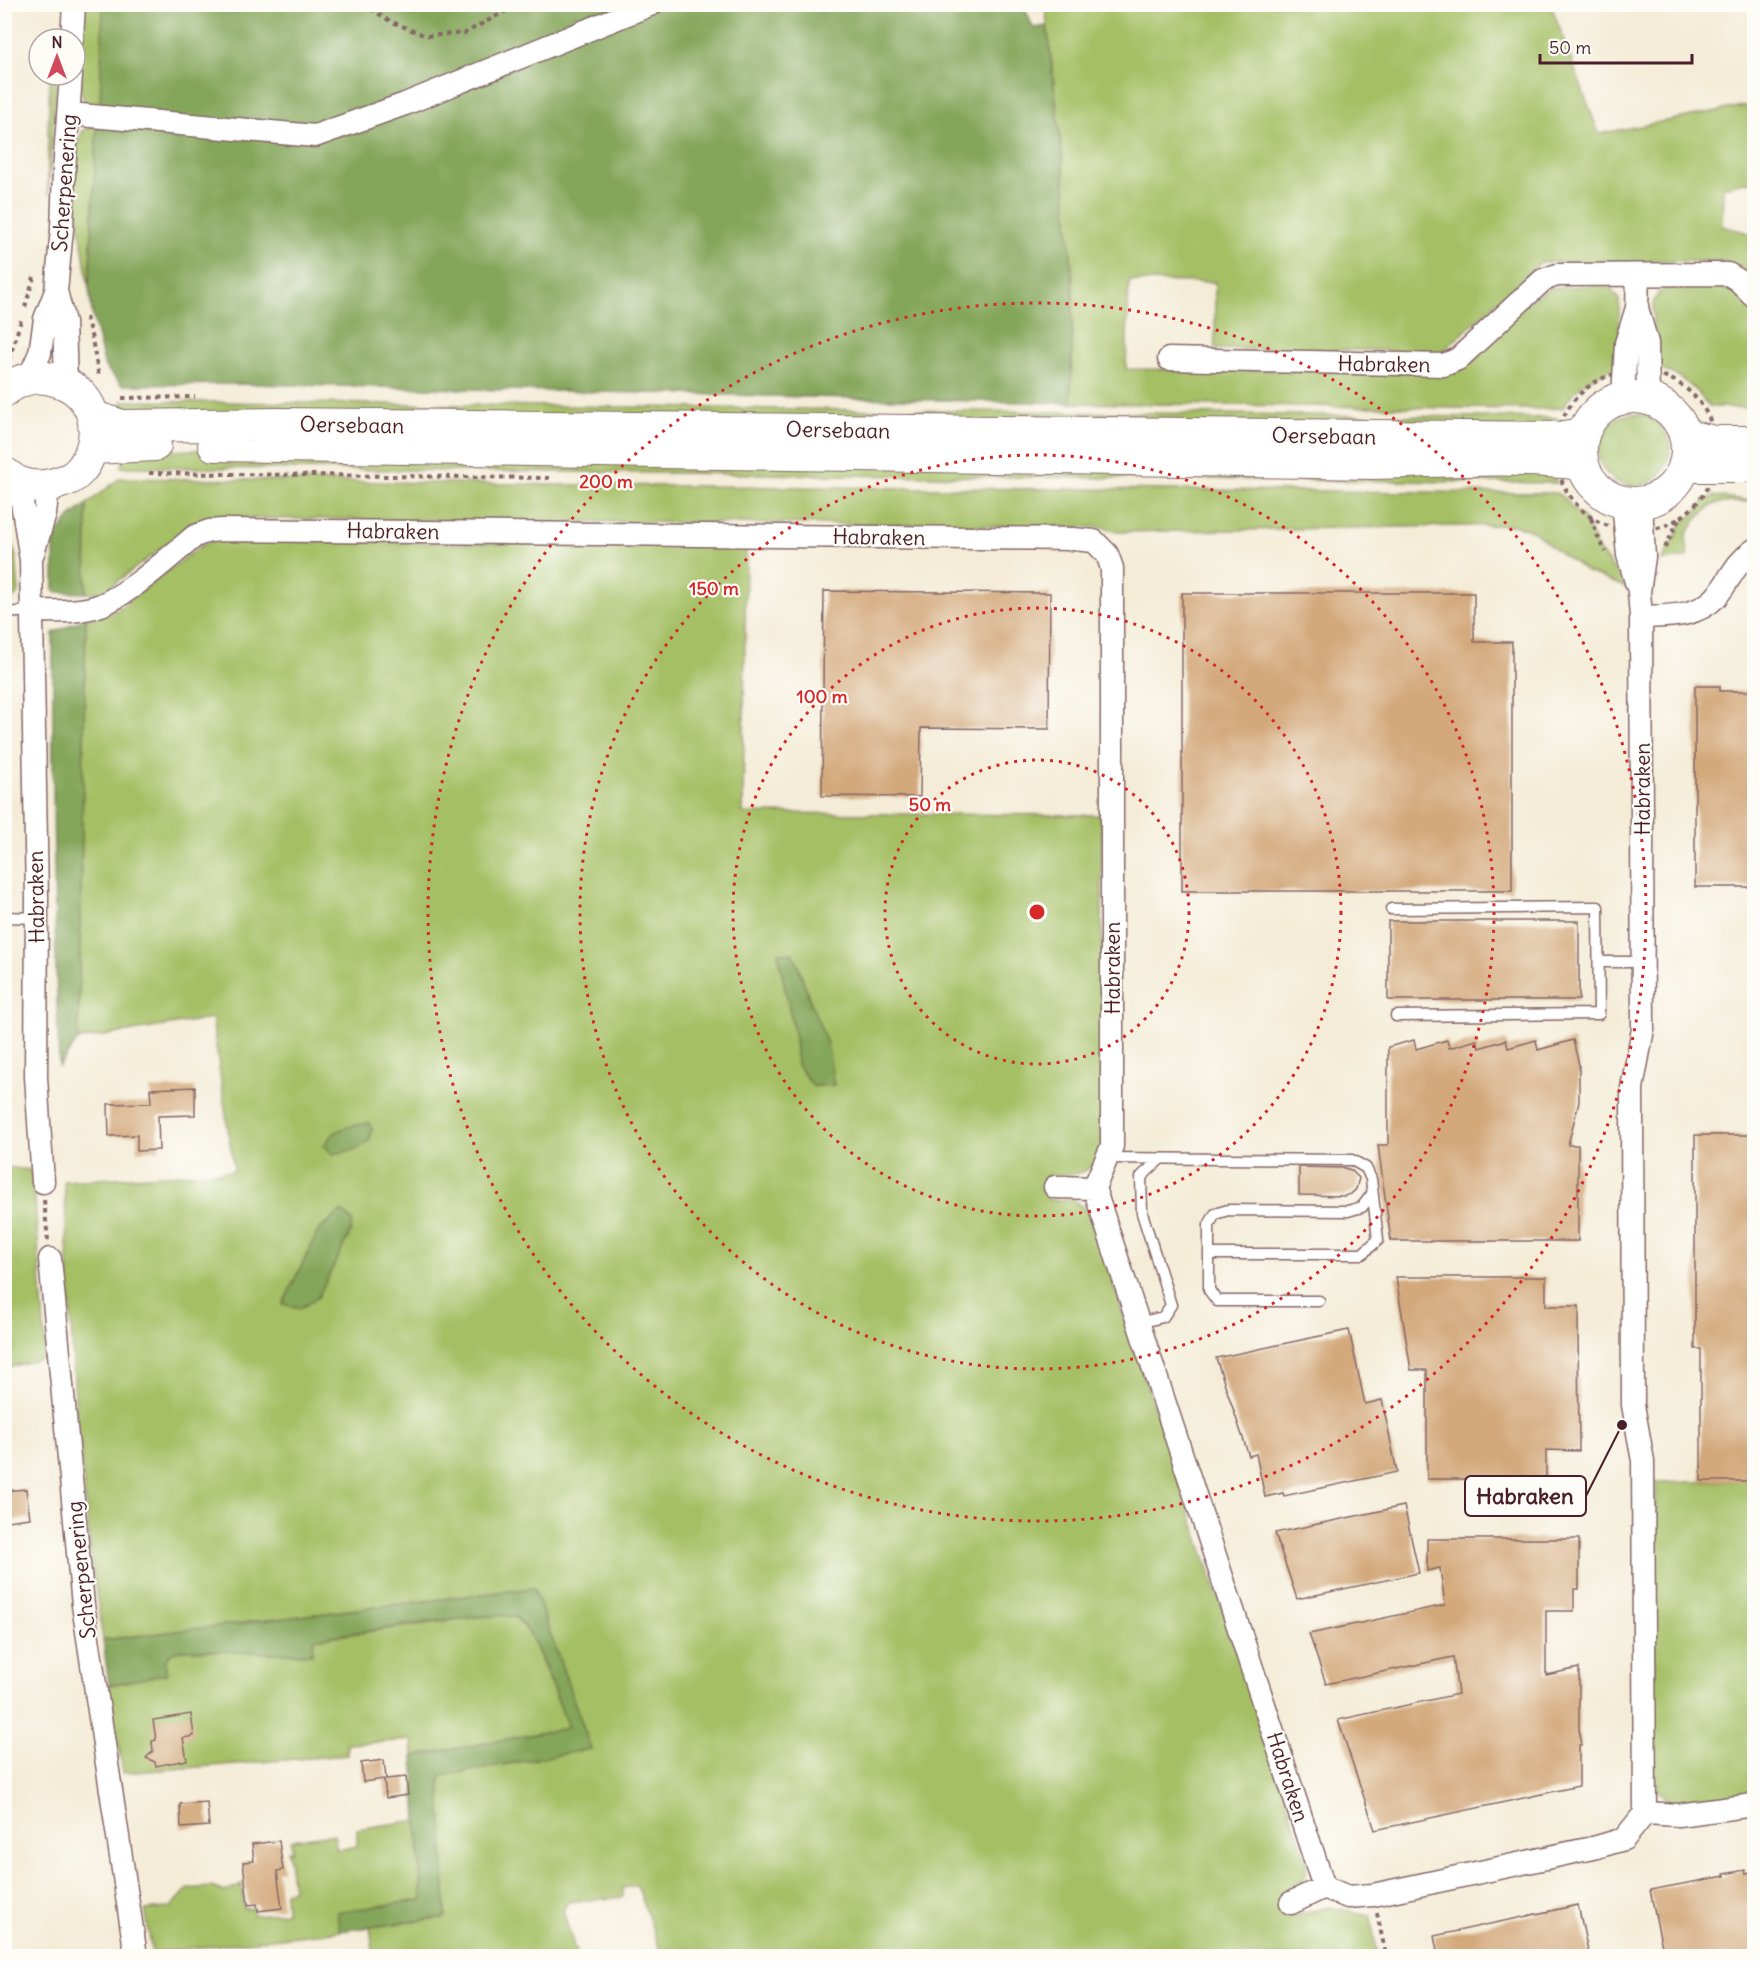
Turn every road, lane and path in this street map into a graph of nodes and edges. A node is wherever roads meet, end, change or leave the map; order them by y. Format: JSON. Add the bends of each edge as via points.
{"nodes":[{"id":1,"x":74,"y":4,"type":"edge"},
{"id":2,"x":363,"y":4,"type":"edge"},
{"id":3,"x":519,"y":4,"type":"edge"},
{"id":4,"x":652,"y":4,"type":"edge"},
{"id":5,"x":73,"y":27,"type":"edge"},
{"id":6,"x":70,"y":87,"type":"edge"},
{"id":7,"x":69,"y":114,"type":"junction"},
{"id":8,"x":1638,"y":275,"type":"junction"},
{"id":9,"x":56,"y":291,"type":"junction"},
{"id":10,"x":1755,"y":296,"type":"edge"},
{"id":11,"x":1169,"y":359,"type":"dead end"},
{"id":12,"x":66,"y":383,"type":"junction"},
{"id":13,"x":17,"y":385,"type":"edge"},
{"id":14,"x":1636,"y":385,"type":"junction"},
{"id":15,"x":94,"y":417,"type":"junction"},
{"id":16,"x":1755,"y":442,"type":"edge"},
{"id":17,"x":93,"y":448,"type":"junction"},
{"id":18,"x":1570,"y":449,"type":"junction"},
{"id":19,"x":1700,"y":452,"type":"junction"},
{"id":20,"x":1755,"y":466,"type":"edge"},
{"id":21,"x":24,"y":480,"type":"edge"},
{"id":22,"x":1633,"y":517,"type":"junction"},
{"id":23,"x":1755,"y":550,"type":"edge"},
{"id":24,"x":31,"y":611,"type":"junction"},
{"id":25,"x":4,"y":612,"type":"edge"},
{"id":26,"x":1641,"y":617,"type":"junction"},
{"id":27,"x":1391,"y":909,"type":"dead end"},
{"id":28,"x":4,"y":917,"type":"edge"},
{"id":29,"x":36,"y":918,"type":"junction"},
{"id":30,"x":1599,"y":962,"type":"junction"},
{"id":31,"x":1642,"y":962,"type":"junction"},
{"id":32,"x":1396,"y":1016,"type":"dead end"},
{"id":33,"x":1107,"y":1158,"type":"junction"},
{"id":34,"x":1160,"y":1159,"type":"junction"},
{"id":35,"x":43,"y":1182,"type":"joint"},
{"id":36,"x":1055,"y":1187,"type":"dead end"},
{"id":37,"x":1094,"y":1188,"type":"junction"},
{"id":38,"x":1372,"y":1194,"type":"junction"},
{"id":39,"x":1209,"y":1254,"type":"junction"},
{"id":40,"x":50,"y":1259,"type":"joint"},
{"id":41,"x":1319,"y":1301,"type":"dead end"},
{"id":42,"x":1138,"y":1323,"type":"junction"},
{"id":43,"x":1755,"y":1805,"type":"edge"},
{"id":44,"x":1645,"y":1813,"type":"junction"},
{"id":45,"x":1324,"y":1887,"type":"junction"},
{"id":46,"x":1373,"y":1894,"type":"junction"},
{"id":47,"x":1291,"y":1903,"type":"dead end"},
{"id":48,"x":136,"y":1956,"type":"edge"},
{"id":49,"x":1386,"y":1956,"type":"edge"}],
"edges":[{"from":1,"to":5,"type":"street"},
{"from":2,"to":3,"type":"path","via":[[426,36],[465,33]]},
{"from":4,"to":7,"type":"street","via":[[405,104],[315,136]]},
{"from":6,"to":7,"type":"street","name":"Scherpenering"},
{"from":7,"to":9,"type":"street","name":"Scherpenering"},
{"from":8,"to":10,"type":"street","name":"Habraken","via":[[1728,274]]},
{"from":8,"to":11,"type":"street","name":"Habraken","via":[[1557,275],[1544,280],[1458,359],[1444,365]]},
{"from":8,"to":14,"type":"street","via":[[1637,308],[1626,343]]},
{"from":9,"to":12,"type":"street","name":"Scherpenering","via":[[64,322]]},
{"from":9,"to":13,"type":"street","name":"Scherpenering","via":[[45,319],[40,353]]},
{"from":12,"to":13,"type":"main road","via":[[48,377]]},
{"from":12,"to":15,"type":"main road","via":[[84,397]]},
{"from":14,"to":18,"type":"main road","via":[[1598,411]]},
{"from":14,"to":18,"type":"path","via":[[1596,382],[1583,391],[1564,414]]},
{"from":14,"to":19,"type":"main road","via":[[1678,420]]},
{"from":14,"to":19,"type":"path","via":[[1672,380],[1692,395],[1712,428]]},
{"from":15,"to":17,"type":"main road"},
{"from":15,"to":18,"type":"main road","name":"Oersebaan","via":[[122,426],[278,424]]},
{"from":16,"to":19,"type":"main road"},
{"from":17,"to":18,"type":"main road","name":"Oersebaan","via":[[194,445],[1375,463],[1486,460]]},
{"from":17,"to":21,"type":"main road","via":[[84,466],[70,479]]},
{"from":18,"to":22,"type":"main road","via":[[1597,489]]},
{"from":18,"to":22,"type":"path","via":[[1564,488],[1575,504],[1601,524]]},
{"from":19,"to":20,"type":"main road"},
{"from":19,"to":22,"type":"main road","via":[[1675,484]]},
{"from":19,"to":22,"type":"path","via":[[1705,491],[1689,511],[1668,525]]},
{"from":21,"to":24,"type":"street","name":"Habraken"},
{"from":22,"to":26,"type":"street","name":"Habraken","via":[[1644,558],[1639,592]]},
{"from":23,"to":26,"type":"street","via":[[1741,560],[1715,598],[1693,613]]},
{"from":24,"to":25,"type":"lane"},
{"from":24,"to":29,"type":"street","name":"Habraken"},
{"from":24,"to":33,"type":"street","name":"Habraken","via":[[70,612],[100,605],[125,592],[195,537],[223,530],[1094,541],[1107,554],[1112,568],[1112,1146]]},
{"from":26,"to":31,"type":"street","name":"Habraken"},
{"from":27,"to":30,"type":"lane","via":[[1598,907]]},
{"from":28,"to":29,"type":"lane"},
{"from":29,"to":35,"type":"street","name":"Habraken","via":[[36,1077]]},
{"from":30,"to":31,"type":"lane"},
{"from":30,"to":32,"type":"lane","via":[[1599,1014]]},
{"from":31,"to":44,"type":"street","name":"Habraken","via":[[1642,1029],[1632,1088],[1633,1405],[1643,1461]]},
{"from":33,"to":34,"type":"lane"},
{"from":33,"to":37,"type":"street","name":"Habraken"},
{"from":34,"to":38,"type":"lane","via":[[1352,1160],[1366,1168]]},
{"from":34,"to":42,"type":"lane","via":[[1141,1177],[1142,1214],[1171,1305],[1163,1317]]},
{"from":35,"to":40,"type":"path"},
{"from":36,"to":37,"type":"street"},
{"from":37,"to":42,"type":"street","name":"Habraken"},
{"from":38,"to":39,"type":"lane","via":[[1362,1207],[1348,1211],[1228,1210],[1215,1214],[1209,1225]]},
{"from":38,"to":39,"type":"lane","via":[[1378,1240],[1362,1254]]},
{"from":39,"to":41,"type":"lane","via":[[1209,1290],[1217,1300]]},
{"from":40,"to":48,"type":"street","name":"Scherpenering","via":[[83,1605]]},
{"from":42,"to":45,"type":"street","name":"Habraken"},
{"from":43,"to":44,"type":"street","via":[[1678,1815]]},
{"from":44,"to":46,"type":"street","via":[[1624,1839]]},
{"from":45,"to":46,"type":"street","via":[[1348,1897]]},
{"from":45,"to":47,"type":"street"},
{"from":46,"to":49,"type":"path"}]}
